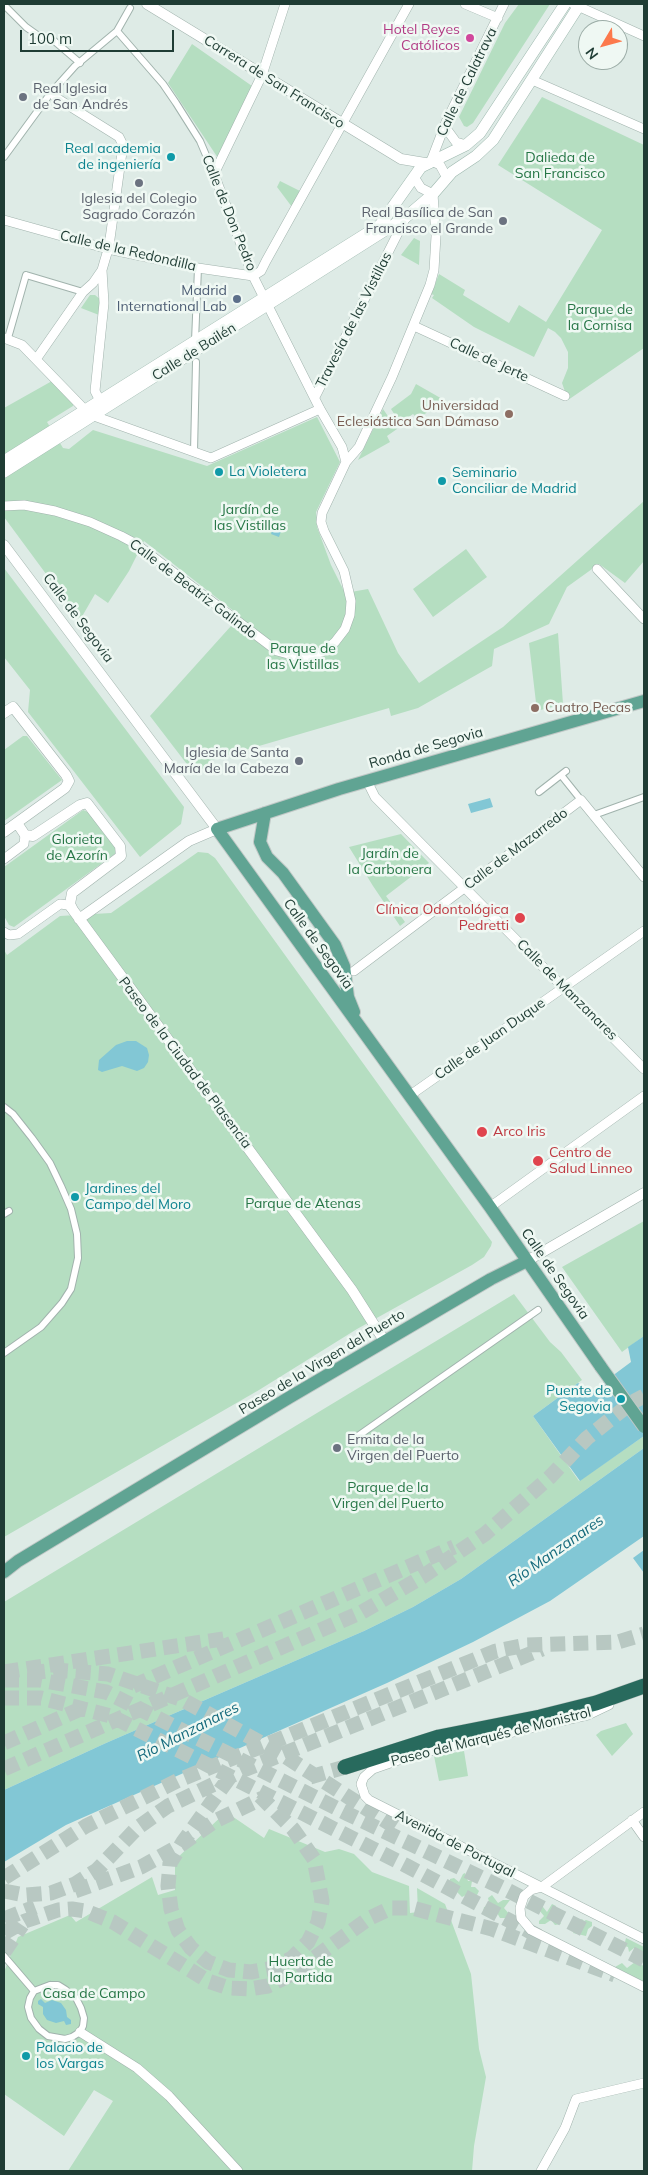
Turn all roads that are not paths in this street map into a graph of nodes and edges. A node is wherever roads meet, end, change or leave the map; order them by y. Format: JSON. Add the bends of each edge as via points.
{"nodes":[{"id":1,"x":147,"y":4,"type":"edge"},
{"id":2,"x":285,"y":4,"type":"edge"},
{"id":3,"x":409,"y":4,"type":"edge"},
{"id":4,"x":465,"y":4,"type":"edge"},
{"id":5,"x":504,"y":4,"type":"edge"},
{"id":6,"x":565,"y":4,"type":"edge"},
{"id":7,"x":4,"y":5,"type":"edge"},
{"id":8,"x":577,"y":5,"type":"edge"},
{"id":9,"x":130,"y":8,"type":"dead end"},
{"id":10,"x":498,"y":18,"type":"junction"},
{"id":11,"x":117,"y":31,"type":"junction"},
{"id":12,"x":644,"y":36,"type":"edge"},
{"id":13,"x":77,"y":65,"type":"junction"},
{"id":14,"x":262,"y":75,"type":"junction"},
{"id":15,"x":532,"y":80,"type":"junction"},
{"id":16,"x":52,"y":96,"type":"junction"},
{"id":17,"x":342,"y":124,"type":"junction"},
{"id":18,"x":445,"y":127,"type":"junction"},
{"id":19,"x":644,"y":129,"type":"edge"},
{"id":20,"x":466,"y":145,"type":"junction"},
{"id":21,"x":4,"y":157,"type":"edge"},
{"id":22,"x":401,"y":159,"type":"junction"},
{"id":23,"x":428,"y":162,"type":"junction"},
{"id":24,"x":214,"y":174,"type":"junction"},
{"id":25,"x":414,"y":177,"type":"junction"},
{"id":26,"x":447,"y":178,"type":"junction"},
{"id":27,"x":433,"y":194,"type":"junction"},
{"id":28,"x":406,"y":217,"type":"junction"},
{"id":29,"x":4,"y":220,"type":"edge"},
{"id":30,"x":382,"y":228,"type":"junction"},
{"id":31,"x":108,"y":249,"type":"junction"},
{"id":32,"x":198,"y":268,"type":"junction"},
{"id":33,"x":102,"y":270,"type":"junction"},
{"id":34,"x":253,"y":276,"type":"junction"},
{"id":35,"x":83,"y":292,"type":"junction"},
{"id":36,"x":267,"y":301,"type":"junction"},
{"id":37,"x":414,"y":326,"type":"junction"},
{"id":38,"x":6,"y":338,"type":"edge"},
{"id":39,"x":195,"y":341,"type":"junction"},
{"id":40,"x":37,"y":358,"type":"junction"},
{"id":41,"x":196,"y":362,"type":"dead end"},
{"id":42,"x":564,"y":396,"type":"dead end"},
{"id":43,"x":315,"y":397,"type":"junction"},
{"id":44,"x":100,"y":401,"type":"junction"},
{"id":45,"x":320,"y":409,"type":"junction"},
{"id":46,"x":90,"y":412,"type":"junction"},
{"id":47,"x":54,"y":434,"type":"junction"},
{"id":48,"x":194,"y":452,"type":"junction"},
{"id":49,"x":4,"y":461,"type":"edge"},
{"id":50,"x":346,"y":462,"type":"junction"},
{"id":51,"x":4,"y":472,"type":"edge"},
{"id":52,"x":4,"y":506,"type":"edge"},
{"id":53,"x":4,"y":545,"type":"edge"},
{"id":54,"x":597,"y":569,"type":"dead end"},
{"id":55,"x":644,"y":619,"type":"edge"},
{"id":56,"x":644,"y":701,"type":"edge"},
{"id":57,"x":4,"y":713,"type":"edge"},
{"id":58,"x":367,"y":781,"type":"junction"},
{"id":59,"x":539,"y":792,"type":"dead end"},
{"id":60,"x":644,"y":797,"type":"edge"},
{"id":61,"x":582,"y":800,"type":"junction"},
{"id":62,"x":265,"y":813,"type":"junction"},
{"id":63,"x":594,"y":815,"type":"junction"},
{"id":64,"x":17,"y":823,"type":"junction"},
{"id":65,"x":217,"y":829,"type":"junction"},
{"id":66,"x":4,"y":832,"type":"edge"},
{"id":67,"x":26,"y":835,"type":"junction"},
{"id":68,"x":4,"y":859,"type":"edge"},
{"id":69,"x":644,"y":876,"type":"edge"},
{"id":70,"x":465,"y":887,"type":"junction"},
{"id":71,"x":73,"y":910,"type":"junction"},
{"id":72,"x":79,"y":919,"type":"junction"},
{"id":73,"x":644,"y":931,"type":"edge"},
{"id":74,"x":4,"y":932,"type":"edge"},
{"id":75,"x":354,"y":971,"type":"dead end"},
{"id":76,"x":564,"y":987,"type":"junction"},
{"id":77,"x":360,"y":1028,"type":"junction"},
{"id":78,"x":644,"y":1069,"type":"edge"},
{"id":79,"x":409,"y":1096,"type":"junction"},
{"id":80,"x":644,"y":1096,"type":"edge"},
{"id":81,"x":4,"y":1108,"type":"edge"},
{"id":82,"x":644,"y":1193,"type":"edge"},
{"id":83,"x":490,"y":1207,"type":"junction"},
{"id":84,"x":528,"y":1261,"type":"junction"},
{"id":85,"x":538,"y":1310,"type":"dead end"},
{"id":86,"x":385,"y":1342,"type":"junction"},
{"id":87,"x":4,"y":1353,"type":"edge"},
{"id":88,"x":644,"y":1427,"type":"edge"},
{"id":89,"x":355,"y":1438,"type":"dead end"},
{"id":90,"x":4,"y":1570,"type":"edge"},
{"id":91,"x":644,"y":1687,"type":"edge"},
{"id":92,"x":345,"y":1767,"type":"tunnel mouth"},
{"id":93,"x":369,"y":1800,"type":"joint"},
{"id":94,"x":644,"y":1812,"type":"edge"},
{"id":95,"x":632,"y":1820,"type":"junction"},
{"id":96,"x":644,"y":1837,"type":"edge"},
{"id":97,"x":542,"y":1887,"type":"junction"},
{"id":98,"x":644,"y":1940,"type":"edge"},
{"id":99,"x":4,"y":1956,"type":"edge"},
{"id":100,"x":644,"y":1987,"type":"edge"},
{"id":101,"x":34,"y":1991,"type":"junction"},
{"id":102,"x":80,"y":2032,"type":"junction"},
{"id":103,"x":644,"y":2083,"type":"edge"},
{"id":104,"x":238,"y":2171,"type":"edge"},
{"id":105,"x":541,"y":2171,"type":"edge"}],
"edges":[{"from":1,"to":14,"type":"street","name":"Carrera de San Francisco"},
{"from":2,"to":14,"type":"street"},
{"from":3,"to":17,"type":"street"},
{"from":4,"to":10,"type":"street"},
{"from":5,"to":10,"type":"street","name":"Calle de Calatrava"},
{"from":6,"to":20,"type":"main road","via":[[490,120]]},
{"from":7,"to":13,"type":"street","via":[[40,37],[52,38]]},
{"from":8,"to":12,"type":"street"},
{"from":8,"to":15,"type":"main road"},
{"from":9,"to":11,"type":"street"},
{"from":10,"to":18,"type":"street","name":"Calle de Calatrava"},
{"from":11,"to":13,"type":"street"},
{"from":11,"to":24,"type":"street","name":"Calle de Don Pedro","via":[[176,104],[200,141]]},
{"from":13,"to":16,"type":"street"},
{"from":14,"to":17,"type":"street","name":"Carrera de San Francisco"},
{"from":14,"to":24,"type":"street"},
{"from":15,"to":19,"type":"street"},
{"from":15,"to":26,"type":"main road","via":[[493,140]]},
{"from":16,"to":21,"type":"street"},
{"from":16,"to":31,"type":"street","via":[[122,140]]},
{"from":17,"to":22,"type":"street","name":"Carrera de San Francisco"},
{"from":17,"to":34,"type":"street","via":[[264,266]]},
{"from":18,"to":20,"type":"street","via":[[456,142]]},
{"from":18,"to":23,"type":"street","name":"Calle de Calatrava"},
{"from":20,"to":23,"type":"main road"},
{"from":22,"to":23,"type":"street","name":"Carrera de San Francisco"},
{"from":22,"to":25,"type":"street","name":"Carrera de San Francisco"},
{"from":23,"to":25,"type":"main road"},
{"from":23,"to":26,"type":"street","via":[[440,165]]},
{"from":24,"to":34,"type":"street","name":"Calle de Don Pedro"},
{"from":25,"to":27,"type":"street","via":[[421,188]]},
{"from":25,"to":30,"type":"main road"},
{"from":26,"to":27,"type":"main road"},
{"from":27,"to":28,"type":"main road","name":"Calle de Bailén"},
{"from":27,"to":37,"type":"street","name":"Calle de Beatriz Galindo","via":[[434,270]]},
{"from":28,"to":30,"type":"main road","name":"Calle de Bailén"},
{"from":28,"to":43,"type":"street","name":"Travesía de las Vistillas"},
{"from":29,"to":31,"type":"street","name":"Calle de la Redondilla"},
{"from":30,"to":36,"type":"main road","name":"Calle de Bailén"},
{"from":31,"to":32,"type":"street","name":"Calle de la Redondilla"},
{"from":31,"to":33,"type":"street"},
{"from":32,"to":34,"type":"street","name":"Calle de la Redondilla"},
{"from":32,"to":39,"type":"street"},
{"from":33,"to":35,"type":"street"},
{"from":33,"to":44,"type":"street","via":[[104,303],[95,391]]},
{"from":34,"to":36,"type":"street","name":"Calle de Don Pedro"},
{"from":35,"to":38,"type":"street","via":[[26,275]]},
{"from":35,"to":40,"type":"street"},
{"from":36,"to":39,"type":"main road","name":"Calle de Bailén"},
{"from":36,"to":43,"type":"street","name":"Calle de Don Pedro"},
{"from":36,"to":46,"type":"main road","name":"Calle de Bailén"},
{"from":37,"to":42,"type":"street","name":"Calle de Jerte"},
{"from":37,"to":50,"type":"street","name":"Calle de Beatriz Galindo","via":[[359,447]]},
{"from":38,"to":40,"type":"street","via":[[22,345]]},
{"from":39,"to":44,"type":"main road","name":"Calle de Bailén"},
{"from":40,"to":46,"type":"street"},
{"from":41,"to":48,"type":"street"},
{"from":43,"to":45,"type":"street","name":"Calle de Don Pedro"},
{"from":44,"to":46,"type":"main road","name":"Calle de Bailén"},
{"from":45,"to":48,"type":"street","via":[[211,458]]},
{"from":45,"to":50,"type":"street","name":"Calle de Don Pedro","via":[[342,447]]},
{"from":46,"to":47,"type":"main road","name":"Calle de Bailén"},
{"from":46,"to":48,"type":"street"},
{"from":47,"to":49,"type":"main road","name":"Calle de Bailén"},
{"from":47,"to":51,"type":"main road","name":"Calle de Bailén"},
{"from":50,"to":52,"type":"street","name":"Calle de Beatriz Galindo","via":[[321,522],[344,571],[351,601],[350,615],[335,642],[310,656],[277,651],[121,536],[55,510]]},
{"from":53,"to":65,"type":"street","name":"Calle de Segovia"},
{"from":54,"to":55,"type":"street"},
{"from":56,"to":58,"type":"main road","name":"Ronda de Segovia"},
{"from":57,"to":64,"type":"street","via":[[13,707],[69,781],[65,788]]},
{"from":58,"to":62,"type":"main road","name":"Ronda de Segovia"},
{"from":58,"to":70,"type":"street","name":"Calle de Manzanares","via":[[375,797]]},
{"from":59,"to":61,"type":"street","via":[[564,773]]},
{"from":60,"to":63,"type":"street"},
{"from":61,"to":63,"type":"street"},
{"from":61,"to":70,"type":"street","name":"Calle de Mazarredo"},
{"from":62,"to":65,"type":"main road","name":"Ronda de Segovia"},
{"from":62,"to":77,"type":"main road","name":"Calle de Segovia","via":[[260,842],[267,857],[283,873],[335,944],[344,966],[348,997]]},
{"from":63,"to":69,"type":"street"},
{"from":64,"to":66,"type":"street"},
{"from":64,"to":67,"type":"street"},
{"from":65,"to":72,"type":"street","via":[[189,841]]},
{"from":65,"to":77,"type":"main road","name":"Calle de Segovia"},
{"from":67,"to":68,"type":"street","via":[[24,844]]},
{"from":67,"to":71,"type":"street","via":[[38,835],[87,803],[120,846],[121,856],[72,893],[70,904]]},
{"from":70,"to":75,"type":"street","name":"Calle de Mazarredo"},
{"from":70,"to":76,"type":"street","name":"Calle de Manzanares"},
{"from":71,"to":72,"type":"street","name":"Paseo de la Ciudad de Plasencia"},
{"from":71,"to":74,"type":"street","via":[[60,904],[18,934],[9,936]]},
{"from":72,"to":86,"type":"street","name":"Paseo de la Ciudad de Plasencia","via":[[352,1290]]},
{"from":73,"to":76,"type":"street","name":"Calle de Juan Duque"},
{"from":76,"to":78,"type":"street","name":"Calle de Manzanares"},
{"from":76,"to":79,"type":"street","name":"Calle de Juan Duque"},
{"from":77,"to":79,"type":"main road","name":"Calle de Segovia"},
{"from":79,"to":83,"type":"main road","name":"Calle de Segovia"},
{"from":80,"to":83,"type":"street"},
{"from":81,"to":87,"type":"street","via":[[32,1138],[62,1186],[77,1234],[78,1258],[71,1289],[62,1303],[41,1327]]},
{"from":82,"to":84,"type":"street","name":"Paseo de la Virgen del Puerto"},
{"from":83,"to":84,"type":"main road","name":"Calle de Segovia"},
{"from":84,"to":86,"type":"main road","name":"Paseo de la Virgen del Puerto","via":[[491,1279]]},
{"from":84,"to":88,"type":"main road","name":"Calle de Segovia","bridge":true},
{"from":85,"to":89,"type":"street"},
{"from":86,"to":90,"type":"main road","name":"Paseo de la Virgen del Puerto"},
{"from":91,"to":92,"type":"highway","via":[[540,1717],[439,1737]]},
{"from":91,"to":93,"type":"street","name":"Paseo del Marqués de Monistrol","via":[[588,1715],[416,1754],[378,1766],[367,1772],[362,1780],[362,1790]]},
{"from":93,"to":97,"type":"street","name":"Avenida de Portugal"},
{"from":94,"to":95,"type":"street"},
{"from":95,"to":96,"type":"street"},
{"from":95,"to":97,"type":"street"},
{"from":97,"to":98,"type":"street","name":"Avenida de Portugal"},
{"from":97,"to":100,"type":"street","name":"Avenida de Portugal","via":[[524,1896],[520,1908],[521,1918],[531,1930]]},
{"from":99,"to":101,"type":"street"},
{"from":101,"to":102,"type":"street","via":[[42,1986],[58,1985],[76,1998],[84,2018]]},
{"from":101,"to":102,"type":"street","via":[[28,2007],[39,2029],[48,2036],[65,2039]]},
{"from":102,"to":104,"type":"street","via":[[137,2068],[169,2096]]},
{"from":103,"to":105,"type":"street","via":[[576,2099],[565,2128]]}]}
